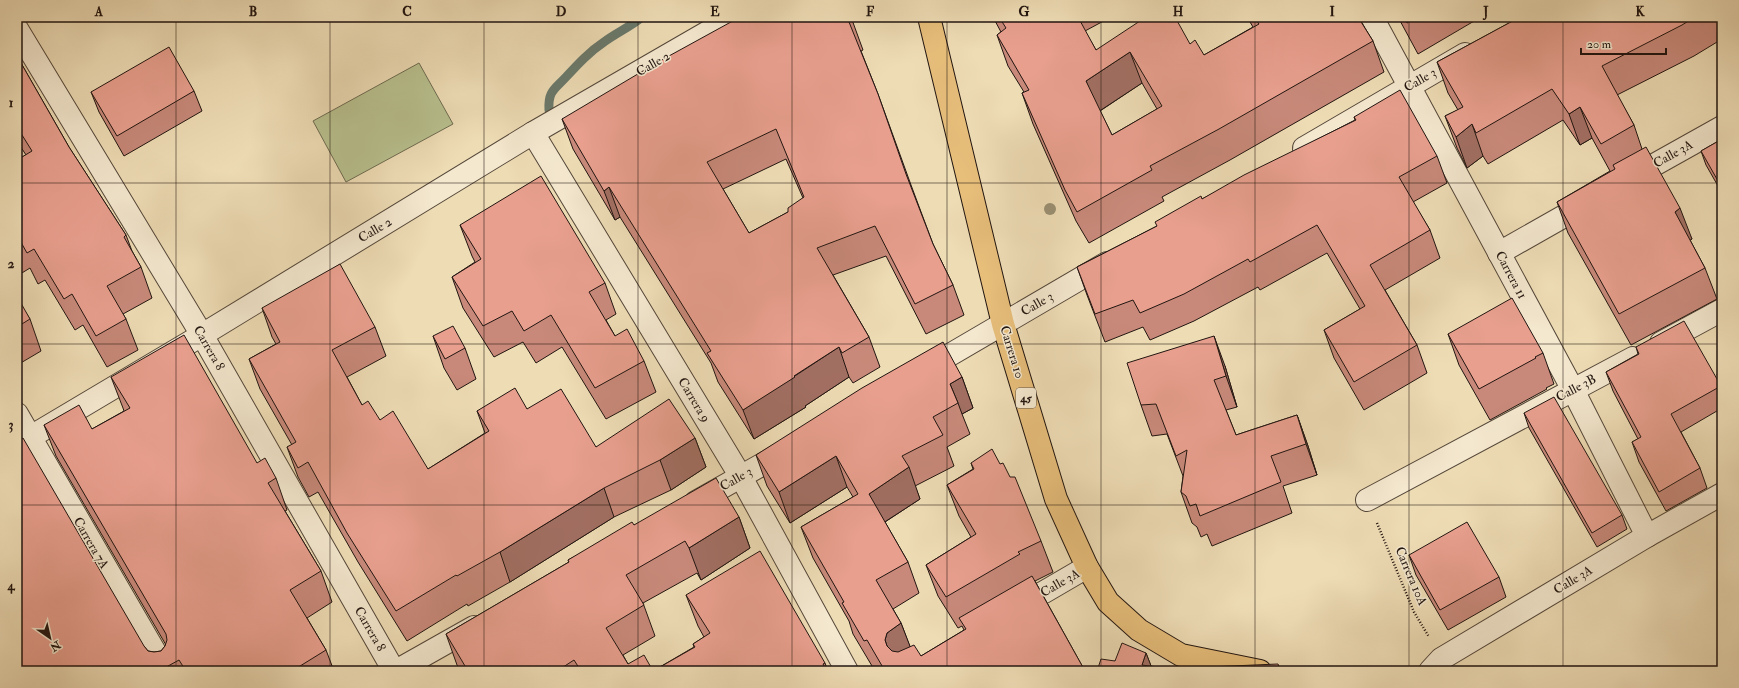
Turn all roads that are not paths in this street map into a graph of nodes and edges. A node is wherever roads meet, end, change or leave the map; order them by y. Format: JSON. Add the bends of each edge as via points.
{"nodes":[{"id":1,"x":734,"y":17,"type":"edge"},
{"id":2,"x":929,"y":17,"type":"edge"},
{"id":3,"x":1372,"y":17,"type":"edge"},
{"id":4,"x":17,"y":29,"type":"edge"},
{"id":5,"x":1483,"y":44,"type":"edge"},
{"id":6,"x":1410,"y":86,"type":"junction"},
{"id":7,"x":1722,"y":127,"type":"edge"},
{"id":8,"x":533,"y":133,"type":"junction"},
{"id":9,"x":1286,"y":158,"type":"edge"},
{"id":10,"x":1127,"y":251,"type":"edge"},
{"id":11,"x":1499,"y":253,"type":"junction"},
{"id":12,"x":1722,"y":310,"type":"edge"},
{"id":13,"x":1003,"y":324,"type":"junction"},
{"id":14,"x":202,"y":335,"type":"junction"},
{"id":15,"x":906,"y":380,"type":"edge"},
{"id":16,"x":1573,"y":390,"type":"junction"},
{"id":17,"x":17,"y":414,"type":"edge"},
{"id":18,"x":803,"y":441,"type":"edge"},
{"id":19,"x":24,"y":442,"type":"edge"},
{"id":20,"x":741,"y":477,"type":"junction"},
{"id":21,"x":1722,"y":494,"type":"edge"},
{"id":22,"x":1367,"y":500,"type":"road end"},
{"id":23,"x":679,"y":512,"type":"edge"},
{"id":24,"x":1647,"y":536,"type":"junction"},
{"id":25,"x":1087,"y":567,"type":"junction"},
{"id":26,"x":492,"y":617,"type":"edge"},
{"id":27,"x":998,"y":619,"type":"edge"},
{"id":28,"x":1435,"y":665,"type":"edge"},
{"id":29,"x":166,"y":671,"type":"edge"},
{"id":30,"x":395,"y":671,"type":"edge"},
{"id":31,"x":847,"y":671,"type":"edge"},
{"id":32,"x":1260,"y":671,"type":"edge"}],
"edges":[{"from":1,"to":8,"type":"street","name":"Calle 2"},
{"from":2,"to":13,"type":"main road","name":"Carrera 10","number":"45"},
{"from":3,"to":6,"type":"street","name":"Carrera 11"},
{"from":4,"to":14,"type":"street","name":"Carrera 8"},
{"from":5,"to":6,"type":"street","name":"Calle 3"},
{"from":6,"to":9,"type":"street","name":"Calle 3"},
{"from":6,"to":11,"type":"street","name":"Carrera 11"},
{"from":7,"to":11,"type":"street","name":"Calle 3A"},
{"from":8,"to":14,"type":"street","name":"Calle 2"},
{"from":8,"to":20,"type":"street","name":"Carrera 9"},
{"from":10,"to":13,"type":"street","name":"Calle 3"},
{"from":11,"to":16,"type":"street","name":"Carrera 11"},
{"from":12,"to":16,"type":"street","name":"Calle 3B"},
{"from":13,"to":15,"type":"street","name":"Calle 3"},
{"from":13,"to":25,"type":"main road","name":"Carrera 10","number":"45","via":[[1056,499]]},
{"from":14,"to":19,"type":"street","name":"Calle 2"},
{"from":14,"to":30,"type":"street","name":"Carrera 8"},
{"from":16,"to":22,"type":"street","name":"Calle 3B"},
{"from":16,"to":24,"type":"street","name":"Carrera 11"},
{"from":17,"to":19,"type":"street","name":"Carrera 7A"},
{"from":18,"to":20,"type":"street","name":"Calle 3"},
{"from":19,"to":29,"type":"street","name":"Carrera 7A"},
{"from":20,"to":23,"type":"street","name":"Calle 3"},
{"from":20,"to":31,"type":"street","name":"Carrera 9"},
{"from":21,"to":24,"type":"street","name":"Calle 3A"},
{"from":24,"to":28,"type":"street","name":"Calle 3A"},
{"from":25,"to":27,"type":"street","name":"Calle 3A"},
{"from":25,"to":32,"type":"main road","name":"Carrera 10","number":"45","via":[[1108,602],[1139,630],[1181,656]]},
{"from":26,"to":30,"type":"street"}]}
